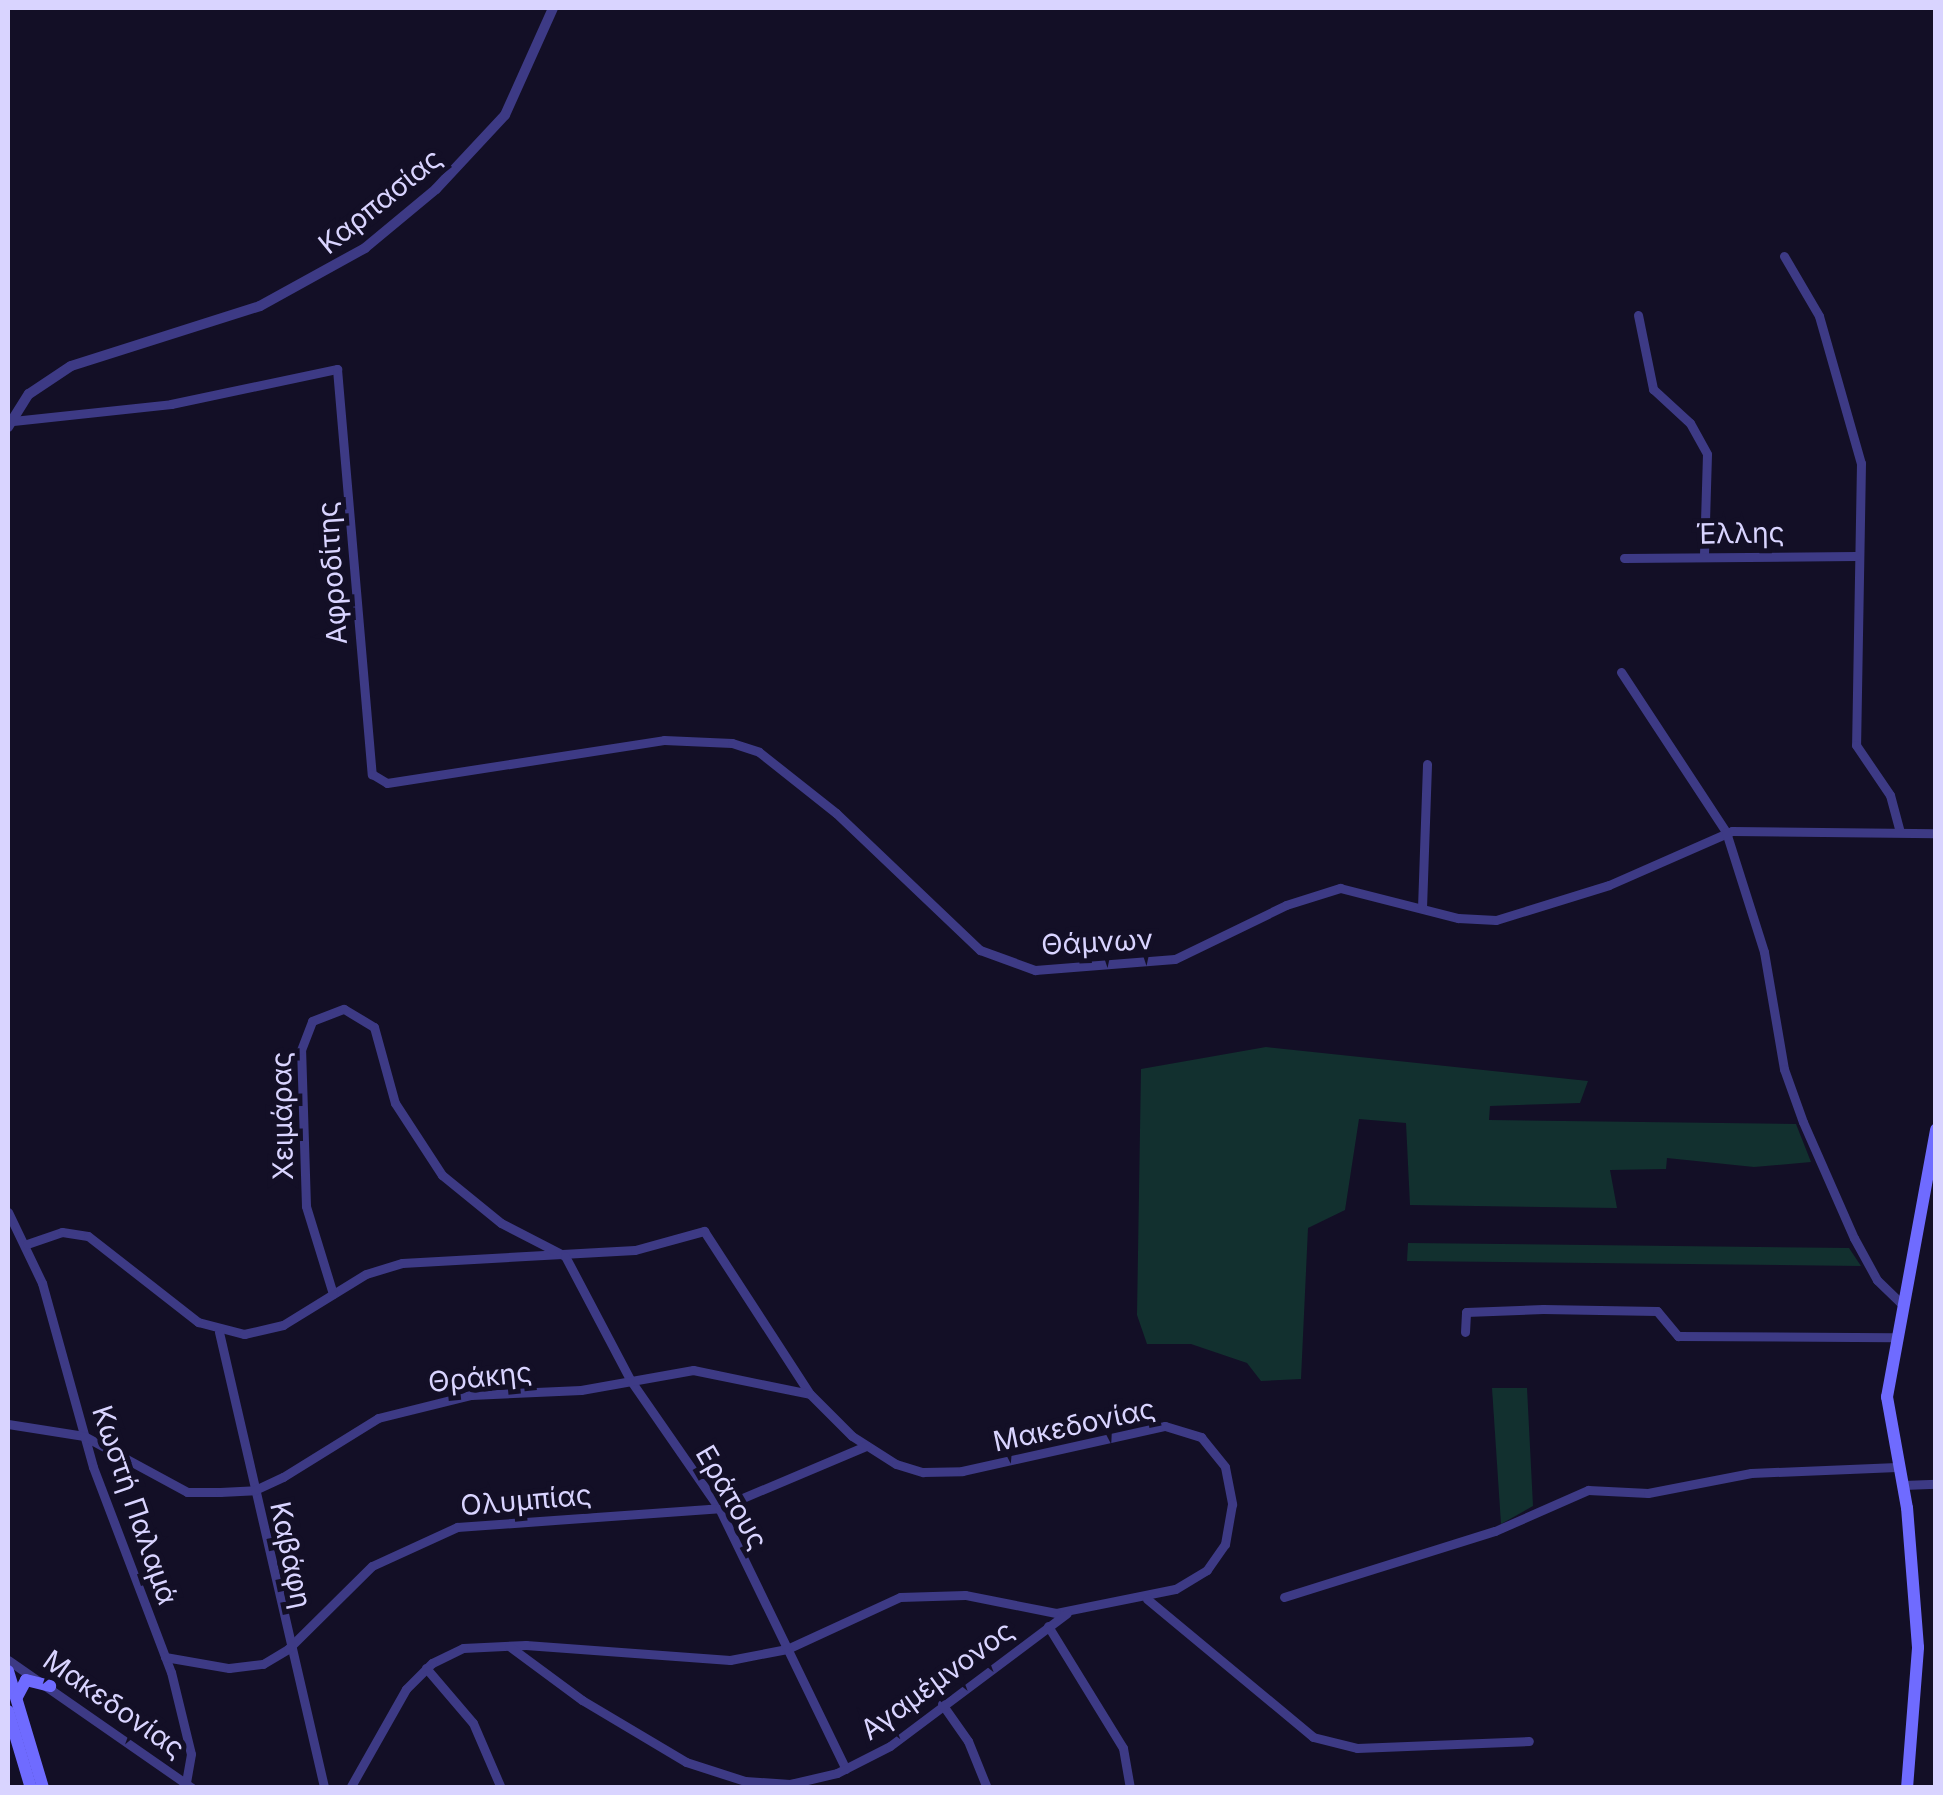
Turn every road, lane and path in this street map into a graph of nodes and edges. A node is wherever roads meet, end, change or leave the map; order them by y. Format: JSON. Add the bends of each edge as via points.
{"nodes":[{"id":1,"x":553,"y":8,"type":"edge"},
{"id":2,"x":1784,"y":256,"type":"dead end"},
{"id":3,"x":1638,"y":315,"type":"dead end"},
{"id":4,"x":10,"y":424,"type":"edge"},
{"id":5,"x":1704,"y":556,"type":"junction"},
{"id":6,"x":1856,"y":556,"type":"junction"},
{"id":7,"x":1624,"y":558,"type":"dead end"},
{"id":8,"x":1621,"y":672,"type":"dead end"},
{"id":9,"x":1427,"y":764,"type":"dead end"},
{"id":10,"x":372,"y":774,"type":"joint"},
{"id":11,"x":1726,"y":832,"type":"junction"},
{"id":12,"x":1900,"y":832,"type":"junction"},
{"id":13,"x":1936,"y":833,"type":"edge"},
{"id":14,"x":1422,"y":908,"type":"junction"},
{"id":15,"x":1936,"y":1129,"type":"edge"},
{"id":16,"x":1930,"y":1177,"type":"edge"},
{"id":17,"x":8,"y":1212,"type":"edge"},
{"id":18,"x":27,"y":1244,"type":"junction"},
{"id":19,"x":565,"y":1256,"type":"junction"},
{"id":20,"x":332,"y":1294,"type":"junction"},
{"id":21,"x":1900,"y":1302,"type":"junction"},
{"id":22,"x":219,"y":1332,"type":"junction"},
{"id":23,"x":1464,"y":1332,"type":"dead end"},
{"id":24,"x":1894,"y":1338,"type":"junction"},
{"id":25,"x":631,"y":1381,"type":"junction"},
{"id":26,"x":810,"y":1394,"type":"junction"},
{"id":27,"x":8,"y":1424,"type":"edge"},
{"id":28,"x":84,"y":1436,"type":"junction"},
{"id":29,"x":866,"y":1446,"type":"junction"},
{"id":30,"x":1897,"y":1467,"type":"junction"},
{"id":31,"x":1936,"y":1484,"type":"edge"},
{"id":32,"x":1903,"y":1485,"type":"junction"},
{"id":33,"x":255,"y":1490,"type":"junction"},
{"id":34,"x":718,"y":1508,"type":"junction"},
{"id":35,"x":1284,"y":1597,"type":"dead end"},
{"id":36,"x":1146,"y":1598,"type":"junction"},
{"id":37,"x":1069,"y":1612,"type":"junction"},
{"id":38,"x":1048,"y":1626,"type":"junction"},
{"id":39,"x":507,"y":1644,"type":"junction"},
{"id":40,"x":288,"y":1649,"type":"junction"},
{"id":41,"x":788,"y":1649,"type":"junction"},
{"id":42,"x":166,"y":1656,"type":"junction"},
{"id":43,"x":8,"y":1660,"type":"edge"},
{"id":44,"x":426,"y":1668,"type":"junction"},
{"id":45,"x":8,"y":1670,"type":"edge"},
{"id":46,"x":50,"y":1686,"type":"junction"},
{"id":47,"x":942,"y":1704,"type":"junction"},
{"id":48,"x":12,"y":1705,"type":"edge"},
{"id":49,"x":1529,"y":1741,"type":"dead end"},
{"id":50,"x":846,"y":1769,"type":"junction"},
{"id":51,"x":189,"y":1785,"type":"edge"},
{"id":52,"x":30,"y":1788,"type":"edge"},
{"id":53,"x":43,"y":1788,"type":"edge"},
{"id":54,"x":324,"y":1788,"type":"edge"},
{"id":55,"x":350,"y":1788,"type":"edge"},
{"id":56,"x":501,"y":1788,"type":"edge"},
{"id":57,"x":988,"y":1788,"type":"edge"},
{"id":58,"x":1130,"y":1788,"type":"edge"},
{"id":59,"x":1907,"y":1788,"type":"edge"}],
"edges":[{"from":1,"to":4,"type":"street","name":"Καρπασίας","via":[[504,115],[458,168],[365,248],[260,306],[71,366],[29,394]]},
{"from":2,"to":6,"type":"street","via":[[1820,316],[1858,452],[1863,486]]},
{"from":3,"to":5,"type":"street","via":[[1653,389],[1690,423],[1707,454]]},
{"from":4,"to":10,"type":"street","name":"Αφροδίτης","via":[[171,404],[337,369]]},
{"from":5,"to":6,"type":"street","name":"Έλλης"},
{"from":5,"to":7,"type":"street","name":"Έλλης"},
{"from":6,"to":12,"type":"street","via":[[1856,745],[1890,796]]},
{"from":8,"to":11,"type":"street"},
{"from":9,"to":14,"type":"street"},
{"from":10,"to":14,"type":"street","name":"Θάμνων","via":[[386,783],[664,740],[732,744],[759,752],[836,813],[980,950],[1035,970],[1175,959],[1286,905],[1340,888]]},
{"from":11,"to":12,"type":"street","name":"Θάμνων"},
{"from":11,"to":14,"type":"street","name":"Θάμνων","via":[[1609,885],[1518,916],[1474,920]]},
{"from":11,"to":21,"type":"street","via":[[1764,952],[1782,1060],[1802,1122],[1854,1238],[1877,1280]]},
{"from":12,"to":13,"type":"street","name":"Θάμνων"},
{"from":15,"to":16,"type":"main road"},
{"from":16,"to":21,"type":"main road"},
{"from":17,"to":18,"type":"street","name":"Κωστή Παλαμά"},
{"from":18,"to":22,"type":"street","via":[[62,1232],[88,1236]]},
{"from":18,"to":28,"type":"street","name":"Κωστή Παλαμά"},
{"from":19,"to":20,"type":"street","name":"Μακεδονίας","via":[[402,1263]]},
{"from":19,"to":20,"type":"street","name":"Χειμάρας","via":[[501,1223],[453,1187],[398,1111],[374,1027],[355,1011],[338,1009],[312,1022],[301,1050],[305,1197]]},
{"from":19,"to":25,"type":"street","name":"Εράτους"},
{"from":19,"to":26,"type":"street","name":"Μακεδονίας","via":[[658,1248],[704,1230]]},
{"from":20,"to":22,"type":"street","name":"Μακεδονίας","via":[[271,1330]]},
{"from":21,"to":24,"type":"main road"},
{"from":22,"to":33,"type":"street","name":"Καβάφη"},
{"from":23,"to":24,"type":"street","via":[[1466,1312],[1656,1310],[1678,1336]]},
{"from":24,"to":30,"type":"main road","via":[[1888,1412]]},
{"from":25,"to":26,"type":"street","name":"Θράκης","via":[[708,1370]]},
{"from":25,"to":33,"type":"street","name":"Θράκης","via":[[423,1404],[341,1436]]},
{"from":25,"to":34,"type":"street","name":"Εράτους"},
{"from":26,"to":29,"type":"street","name":"Μακεδονίας"},
{"from":27,"to":28,"type":"street"},
{"from":28,"to":33,"type":"street","via":[[187,1492]]},
{"from":28,"to":42,"type":"street","name":"Κωστή Παλαμά"},
{"from":29,"to":34,"type":"street","name":"Ολυμπίας"},
{"from":29,"to":36,"type":"street","name":"Μακεδονίας","via":[[904,1468],[946,1473],[1156,1427],[1194,1433],[1225,1468],[1232,1504],[1228,1532],[1207,1570]]},
{"from":30,"to":32,"type":"main road"},
{"from":30,"to":35,"type":"street","via":[[1751,1473],[1648,1493],[1588,1490],[1495,1531]]},
{"from":31,"to":32,"type":"street"},
{"from":32,"to":59,"type":"main road","via":[[1918,1647]]},
{"from":33,"to":40,"type":"street","name":"Καβάφη"},
{"from":34,"to":40,"type":"street","name":"Ολυμπίας","via":[[482,1521],[434,1534],[372,1566]]},
{"from":34,"to":41,"type":"street","name":"Εράτους"},
{"from":36,"to":37,"type":"street","name":"Μακεδονίας"},
{"from":36,"to":49,"type":"street","via":[[1313,1737],[1357,1748]]},
{"from":37,"to":38,"type":"street","name":"Αγαμέμνονος"},
{"from":37,"to":41,"type":"street","name":"Μακεδονίας","via":[[964,1595],[900,1597]]},
{"from":38,"to":47,"type":"street","name":"Αγαμέμνονος"},
{"from":38,"to":58,"type":"street","via":[[1123,1748]]},
{"from":39,"to":41,"type":"street","name":"Μακεδονίας","via":[[711,1661]]},
{"from":39,"to":44,"type":"street","name":"Μακεδονίας","via":[[456,1650]]},
{"from":39,"to":50,"type":"street","name":"Αγαμέμνονος","via":[[602,1713],[710,1772],[782,1784]]},
{"from":40,"to":42,"type":"street","name":"Ολυμπίας","via":[[244,1668]]},
{"from":40,"to":54,"type":"street","name":"Καβάφη"},
{"from":41,"to":50,"type":"street","name":"Εράτους"},
{"from":42,"to":51,"type":"street","name":"Κωστή Παλαμά","via":[[191,1754]]},
{"from":43,"to":46,"type":"street","name":"Μακεδονίας"},
{"from":44,"to":55,"type":"street","name":"Μακεδονίας","via":[[394,1704]]},
{"from":44,"to":56,"type":"street","via":[[478,1731]]},
{"from":45,"to":48,"type":"main road"},
{"from":46,"to":48,"type":"main road","via":[[26,1680]]},
{"from":46,"to":51,"type":"street","name":"Μακεδονίας"},
{"from":47,"to":50,"type":"street","name":"Αγαμέμνονος","via":[[896,1742]]},
{"from":47,"to":57,"type":"street","via":[[968,1741]]},
{"from":48,"to":52,"type":"main road"},
{"from":48,"to":53,"type":"main road"}]}
